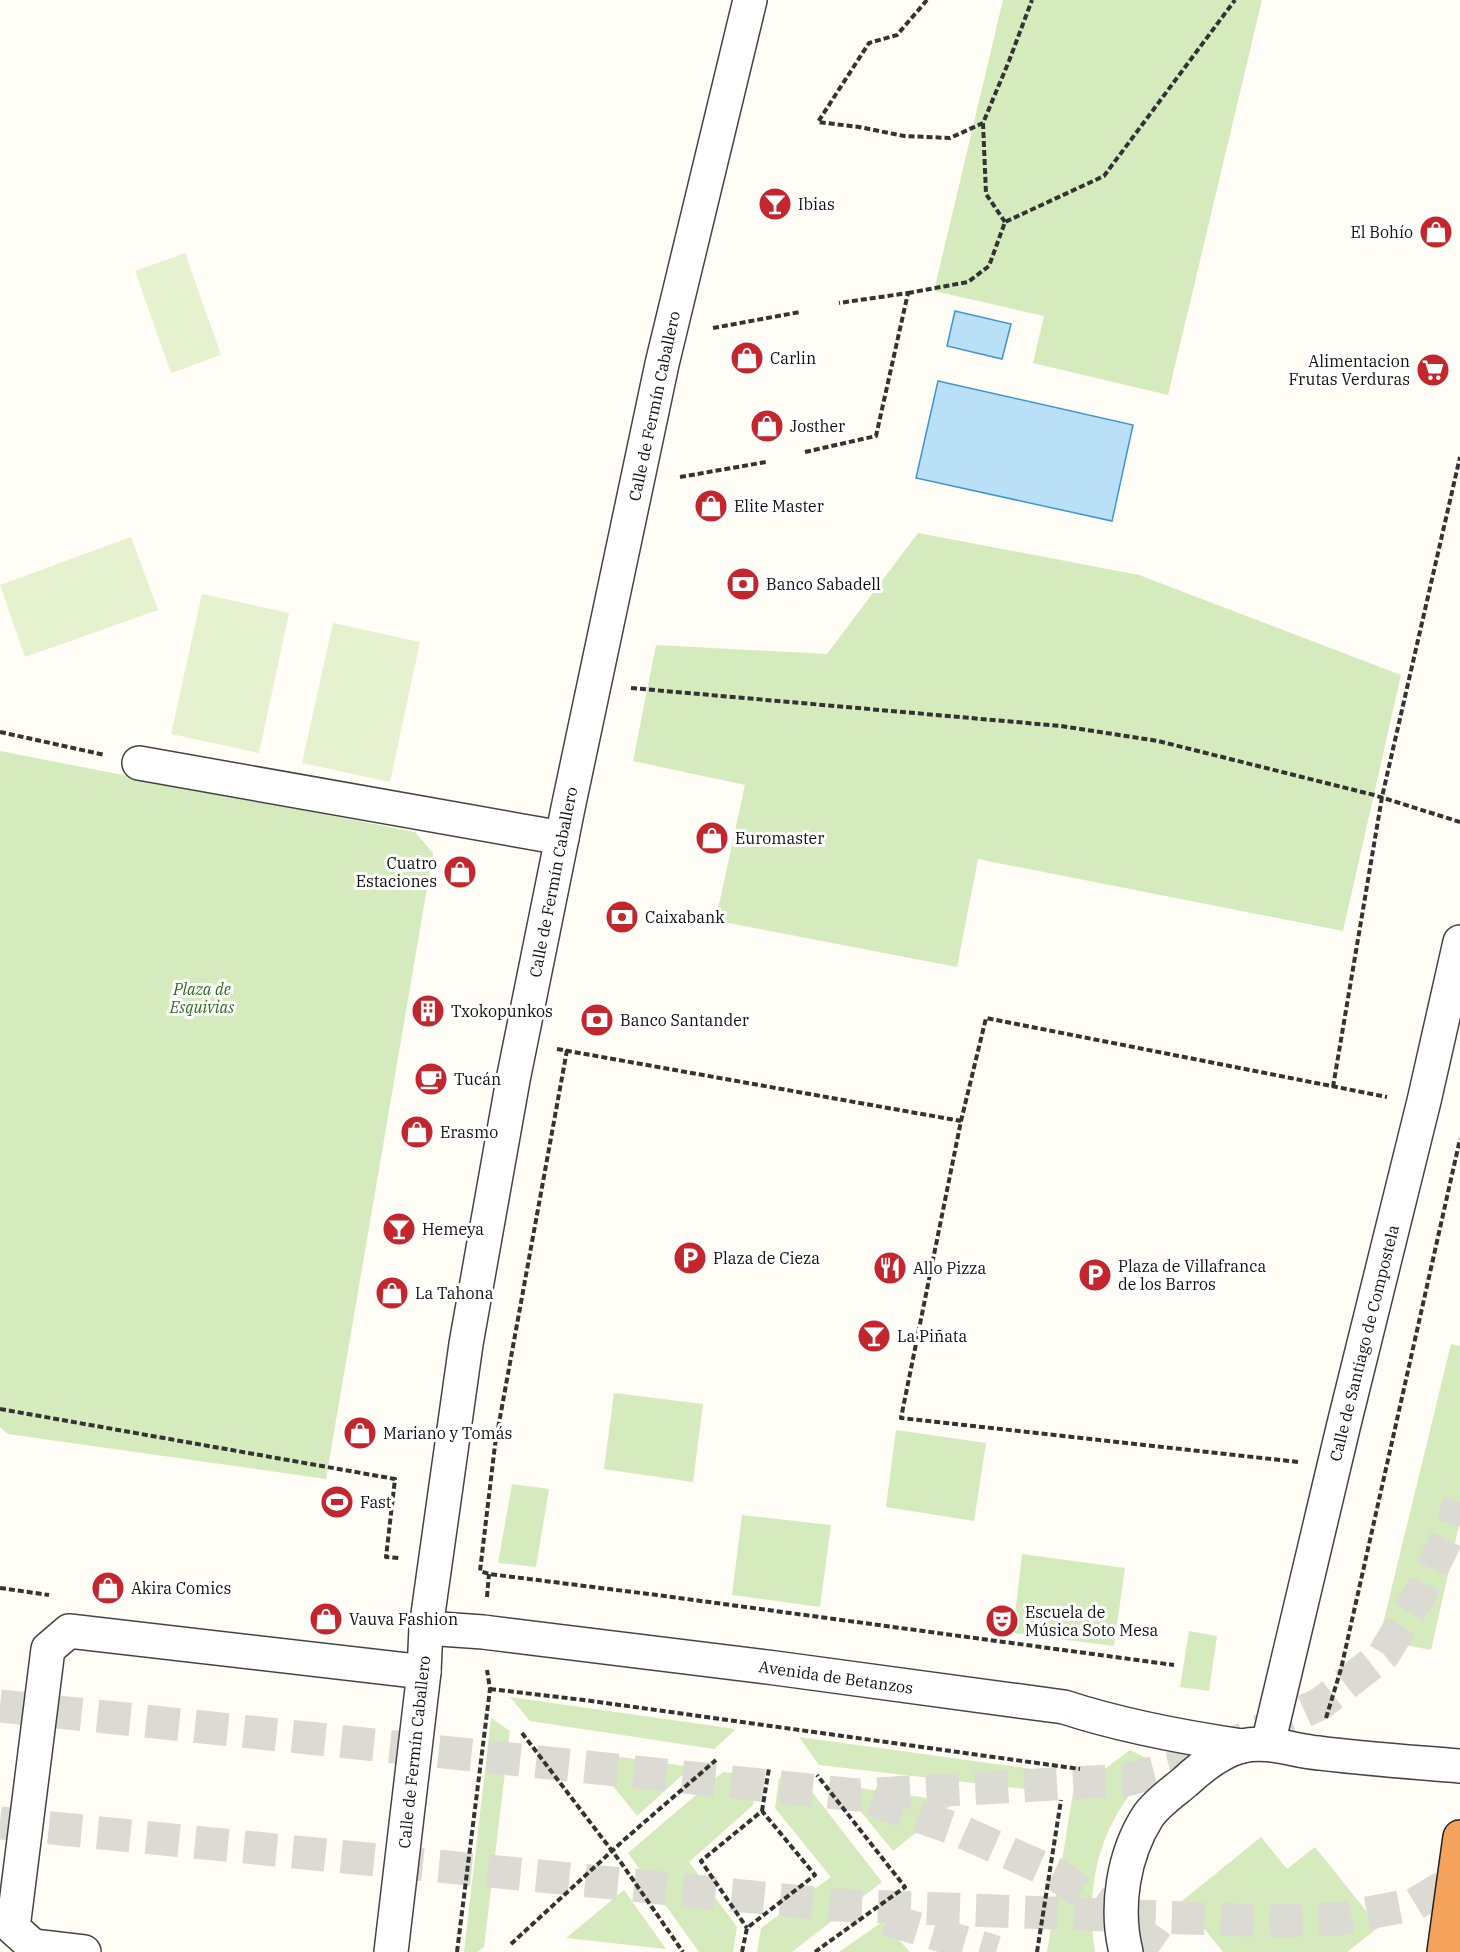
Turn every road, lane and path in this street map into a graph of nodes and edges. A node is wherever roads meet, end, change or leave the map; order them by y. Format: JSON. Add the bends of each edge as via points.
{"nodes":[{"id":1,"x":750,"y":0,"type":"edge"},
{"id":2,"x":927,"y":0,"type":"edge"},
{"id":3,"x":1032,"y":0,"type":"edge"},
{"id":4,"x":1234,"y":0,"type":"edge"},
{"id":5,"x":983,"y":123,"type":"junction"},
{"id":6,"x":1005,"y":222,"type":"junction"},
{"id":7,"x":908,"y":293,"type":"junction"},
{"id":8,"x":839,"y":303,"type":"dead end"},
{"id":9,"x":800,"y":312,"type":"dead end"},
{"id":10,"x":713,"y":328,"type":"dead end"},
{"id":11,"x":805,"y":452,"type":"dead end"},
{"id":12,"x":1460,"y":457,"type":"edge"},
{"id":13,"x":766,"y":462,"type":"dead end"},
{"id":14,"x":680,"y":477,"type":"dead end"},
{"id":15,"x":630,"y":688,"type":"dead end"},
{"id":16,"x":0,"y":732,"type":"edge"},
{"id":17,"x":139,"y":763,"type":"joint"},
{"id":18,"x":1382,"y":797,"type":"junction"},
{"id":19,"x":1460,"y":822,"type":"edge"},
{"id":20,"x":562,"y":838,"type":"junction"},
{"id":21,"x":1460,"y":942,"type":"edge"},
{"id":22,"x":521,"y":1042,"type":"junction"},
{"id":23,"x":567,"y":1050,"type":"junction"},
{"id":24,"x":1333,"y":1087,"type":"junction"},
{"id":25,"x":1424,"y":1101,"type":"junction"},
{"id":26,"x":961,"y":1121,"type":"junction"},
{"id":27,"x":1460,"y":1139,"type":"edge"},
{"id":28,"x":0,"y":1408,"type":"edge"},
{"id":29,"x":1334,"y":1467,"type":"junction"},
{"id":30,"x":366,"y":1474,"type":"dead end"},
{"id":31,"x":489,"y":1574,"type":"junction"},
{"id":32,"x":0,"y":1588,"type":"edge"},
{"id":33,"x":49,"y":1595,"type":"dead end"},
{"id":34,"x":426,"y":1628,"type":"junction"},
{"id":35,"x":483,"y":1632,"type":"junction"},
{"id":36,"x":1174,"y":1665,"type":"dead end"},
{"id":37,"x":424,"y":1672,"type":"junction"},
{"id":38,"x":490,"y":1689,"type":"junction"},
{"id":39,"x":522,"y":1732,"type":"dead end"},
{"id":40,"x":1255,"y":1745,"type":"junction"},
{"id":41,"x":1316,"y":1753,"type":"junction"},
{"id":42,"x":716,"y":1760,"type":"dead end"},
{"id":43,"x":1460,"y":1766,"type":"edge"},
{"id":44,"x":769,"y":1768,"type":"dead end"},
{"id":45,"x":1080,"y":1768,"type":"dead end"},
{"id":46,"x":817,"y":1774,"type":"dead end"},
{"id":47,"x":1061,"y":1800,"type":"dead end"},
{"id":48,"x":762,"y":1811,"type":"junction"},
{"id":49,"x":1460,"y":1837,"type":"edge"},
{"id":50,"x":612,"y":1851,"type":"junction"},
{"id":51,"x":747,"y":1928,"type":"junction"},
{"id":52,"x":511,"y":1944,"type":"dead end"},
{"id":53,"x":84,"y":1952,"type":"edge"},
{"id":54,"x":391,"y":1952,"type":"edge"},
{"id":55,"x":458,"y":1952,"type":"edge"},
{"id":56,"x":683,"y":1952,"type":"edge"},
{"id":57,"x":742,"y":1952,"type":"edge"},
{"id":58,"x":814,"y":1952,"type":"edge"},
{"id":59,"x":1037,"y":1952,"type":"edge"},
{"id":60,"x":1126,"y":1952,"type":"edge"},
{"id":61,"x":1444,"y":1952,"type":"edge"}],
"edges":[{"from":1,"to":20,"type":"street","name":"Calle de Fermín Caballero","via":[[662,364]]},
{"from":2,"to":5,"type":"path","via":[[897,35],[869,43],[818,122],[904,136],[950,138]]},
{"from":3,"to":5,"type":"path"},
{"from":4,"to":6,"type":"path","via":[[1104,176]]},
{"from":5,"to":6,"type":"path","via":[[986,194]]},
{"from":6,"to":7,"type":"path","via":[[990,266],[968,282]]},
{"from":7,"to":8,"type":"path"},
{"from":7,"to":11,"type":"path","via":[[876,436]]},
{"from":9,"to":10,"type":"path"},
{"from":12,"to":18,"type":"path"},
{"from":13,"to":14,"type":"path"},
{"from":15,"to":18,"type":"path","via":[[1061,726],[1158,741]]},
{"from":16,"to":17,"type":"path"},
{"from":17,"to":20,"type":"street"},
{"from":18,"to":19,"type":"path"},
{"from":18,"to":24,"type":"path"},
{"from":20,"to":22,"type":"street","name":"Calle de Fermín Caballero"},
{"from":21,"to":25,"type":"street","name":"Calle de Santiago de Compostela"},
{"from":22,"to":23,"type":"path"},
{"from":22,"to":34,"type":"street","name":"Calle de Fermín Caballero","via":[[466,1344]]},
{"from":23,"to":26,"type":"path"},
{"from":23,"to":31,"type":"path","via":[[495,1445],[480,1571]]},
{"from":24,"to":25,"type":"path"},
{"from":24,"to":26,"type":"path","via":[[986,1018]]},
{"from":25,"to":29,"type":"street","name":"Calle de Santiago de Compostela"},
{"from":26,"to":29,"type":"path","via":[[901,1418]]},
{"from":27,"to":41,"type":"path","via":[[1341,1669]]},
{"from":28,"to":30,"type":"path"},
{"from":29,"to":40,"type":"street","name":"Calle de Santiago de Compostela"},
{"from":31,"to":35,"type":"path"},
{"from":31,"to":36,"type":"path"},
{"from":32,"to":33,"type":"path"},
{"from":34,"to":35,"type":"street","name":"Avenida de Betanzos"},
{"from":34,"to":37,"type":"street","name":"Calle de Fermín Caballero"},
{"from":35,"to":38,"type":"path"},
{"from":35,"to":40,"type":"street","name":"Avenida de Betanzos","via":[[1064,1707],[1168,1734]]},
{"from":37,"to":53,"type":"street","via":[[69,1630],[48,1649],[13,1928],[33,1946]]},
{"from":37,"to":54,"type":"street","name":"Calle de Fermín Caballero"},
{"from":38,"to":45,"type":"path"},
{"from":38,"to":55,"type":"path"},
{"from":39,"to":50,"type":"path"},
{"from":40,"to":41,"type":"street","name":"Avenida de Betanzos"},
{"from":40,"to":60,"type":"street","via":[[1204,1764],[1149,1815],[1131,1850],[1124,1876],[1122,1935]]},
{"from":41,"to":43,"type":"street","name":"Avenida de Betanzos"},
{"from":42,"to":50,"type":"path"},
{"from":44,"to":48,"type":"path"},
{"from":46,"to":58,"type":"path","via":[[905,1887]]},
{"from":47,"to":59,"type":"path"},
{"from":48,"to":51,"type":"path","via":[[701,1861]]},
{"from":48,"to":51,"type":"path","via":[[815,1875]]},
{"from":49,"to":61,"type":"highway"},
{"from":50,"to":52,"type":"path"},
{"from":50,"to":56,"type":"path"},
{"from":51,"to":57,"type":"path"}]}
